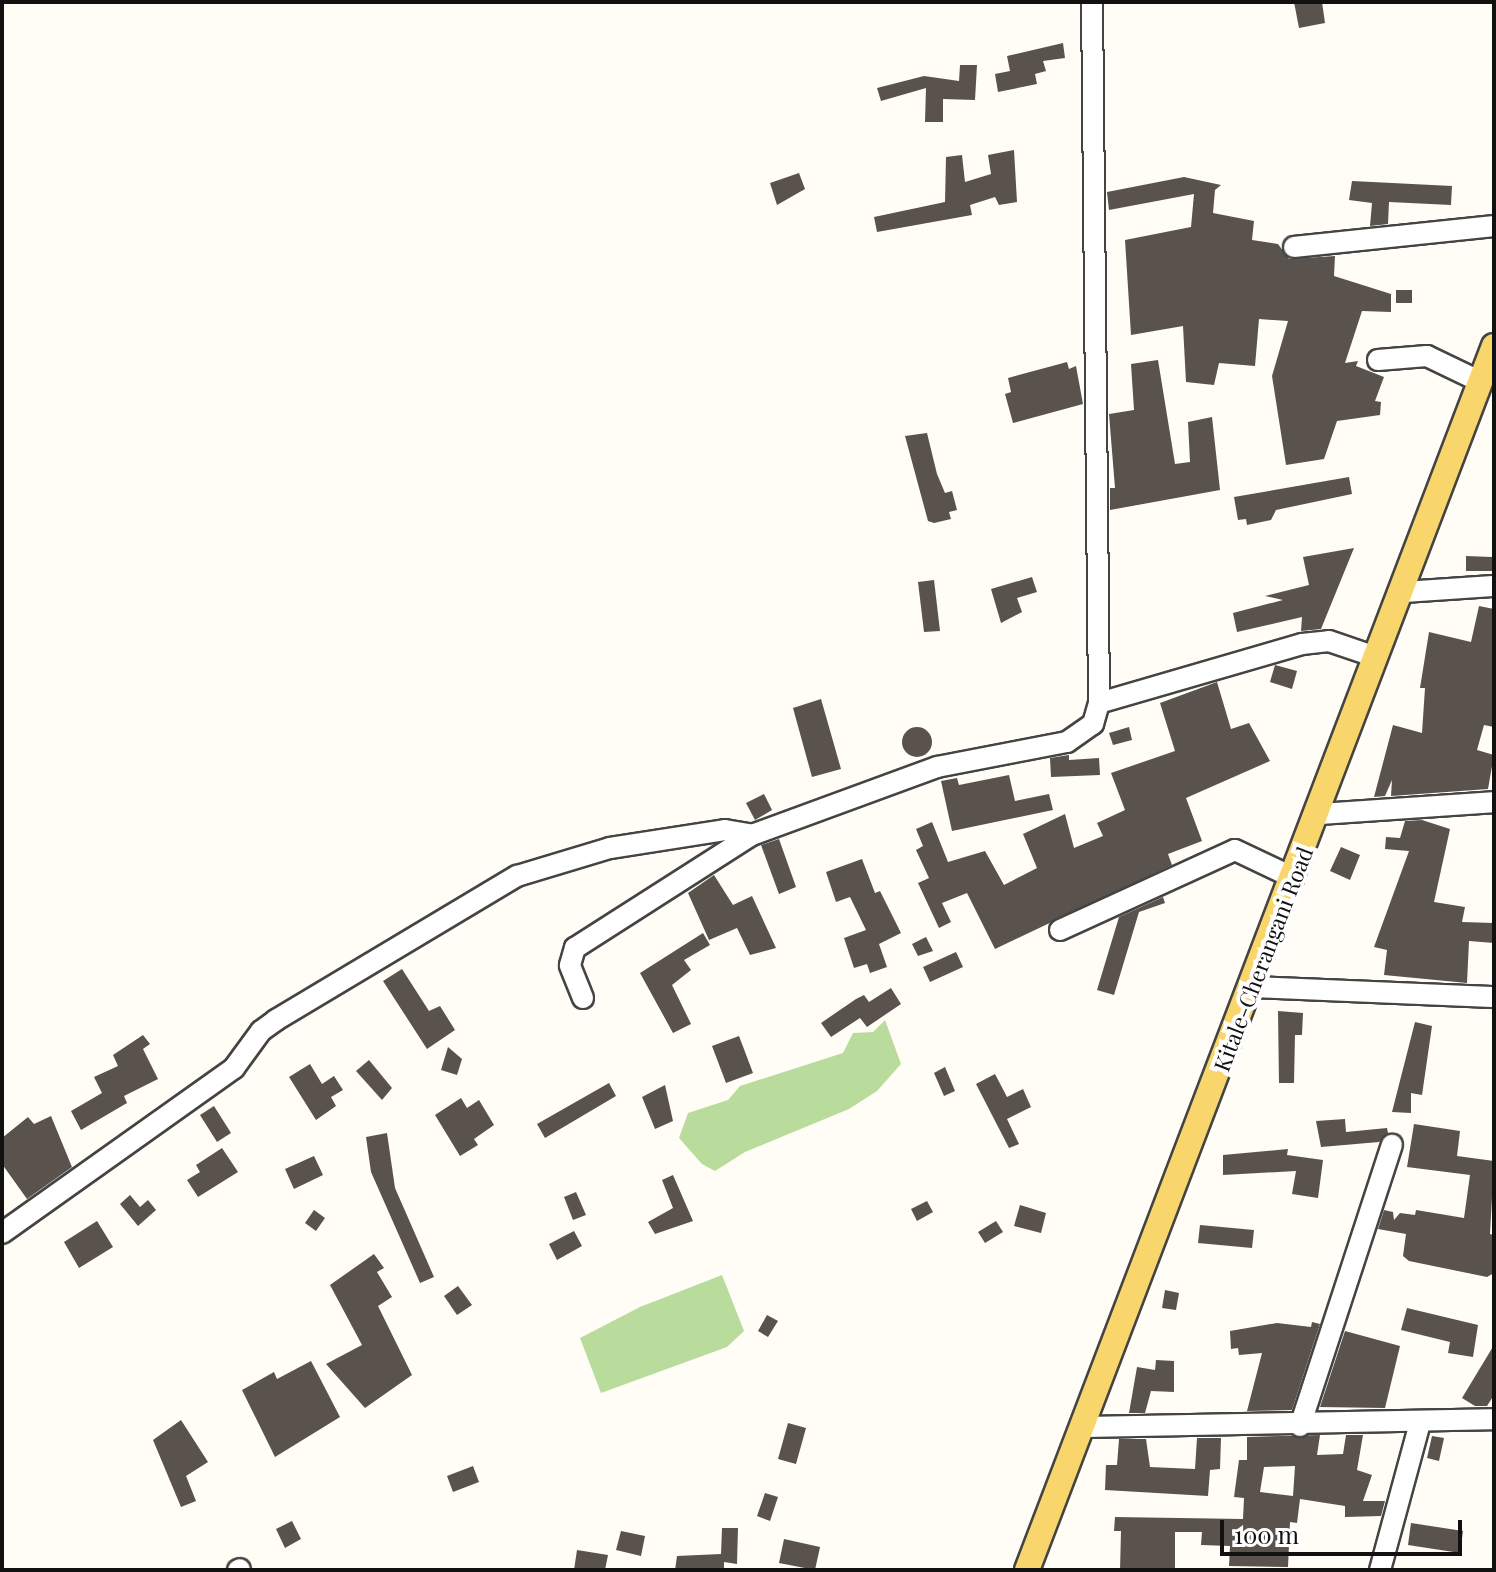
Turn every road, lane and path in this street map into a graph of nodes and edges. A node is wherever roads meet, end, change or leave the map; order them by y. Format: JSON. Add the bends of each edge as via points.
{"nodes":[{"id":1,"x":1092,"y":2,"type":"edge"},
{"id":2,"x":1494,"y":226,"type":"edge"},
{"id":3,"x":1294,"y":247,"type":"dead end"},
{"id":4,"x":1494,"y":346,"type":"edge"},
{"id":5,"x":1378,"y":360,"type":"dead end"},
{"id":6,"x":1481,"y":382,"type":"junction"},
{"id":7,"x":1494,"y":586,"type":"edge"},
{"id":8,"x":1403,"y":592,"type":"junction"},
{"id":9,"x":1376,"y":657,"type":"junction"},
{"id":10,"x":1099,"y":703,"type":"junction"},
{"id":11,"x":1494,"y":802,"type":"edge"},
{"id":12,"x":1319,"y":814,"type":"junction"},
{"id":13,"x":752,"y":835,"type":"junction"},
{"id":14,"x":1294,"y":878,"type":"junction"},
{"id":15,"x":1060,"y":930,"type":"dead end"},
{"id":16,"x":1251,"y":987,"type":"junction"},
{"id":17,"x":1494,"y":997,"type":"edge"},
{"id":18,"x":583,"y":998,"type":"dead end"},
{"id":19,"x":1392,"y":1145,"type":"dead end"},
{"id":20,"x":2,"y":1233,"type":"edge"},
{"id":21,"x":1494,"y":1419,"type":"edge"},
{"id":22,"x":1420,"y":1423,"type":"junction"},
{"id":23,"x":1300,"y":1426,"type":"junction"},
{"id":24,"x":1082,"y":1427,"type":"junction"},
{"id":25,"x":1027,"y":1570,"type":"edge"},
{"id":26,"x":1380,"y":1570,"type":"edge"}],
"edges":[{"from":1,"to":10,"type":"street"},
{"from":2,"to":3,"type":"street"},
{"from":4,"to":6,"type":"main road","name":"Kitale-Cherangani Road"},
{"from":5,"to":6,"type":"street","via":[[1427,356]]},
{"from":6,"to":8,"type":"main road","name":"Kitale-Cherangani Road"},
{"from":7,"to":8,"type":"street"},
{"from":8,"to":9,"type":"main road","name":"Kitale-Cherangani Road"},
{"from":9,"to":10,"type":"street","via":[[1329,641],[1302,644]]},
{"from":9,"to":12,"type":"main road","name":"Kitale-Cherangani Road"},
{"from":10,"to":13,"type":"street","via":[[1093,724],[1076,739],[937,767]]},
{"from":11,"to":12,"type":"street"},
{"from":12,"to":14,"type":"main road","name":"Kitale-Cherangani Road"},
{"from":13,"to":18,"type":"street","via":[[575,948],[570,965]]},
{"from":13,"to":20,"type":"street","via":[[725,830],[610,848],[517,876],[276,1020],[261,1031],[234,1068]]},
{"from":14,"to":15,"type":"street","via":[[1235,850]]},
{"from":14,"to":16,"type":"main road","name":"Kitale-Cherangani Road"},
{"from":16,"to":17,"type":"street"},
{"from":16,"to":24,"type":"main road","name":"Kitale-Cherangani Road"},
{"from":19,"to":23,"type":"street"},
{"from":21,"to":22,"type":"street"},
{"from":22,"to":23,"type":"street"},
{"from":22,"to":26,"type":"street"},
{"from":23,"to":24,"type":"street"},
{"from":24,"to":25,"type":"main road","name":"Kitale-Cherangani Road"}]}
